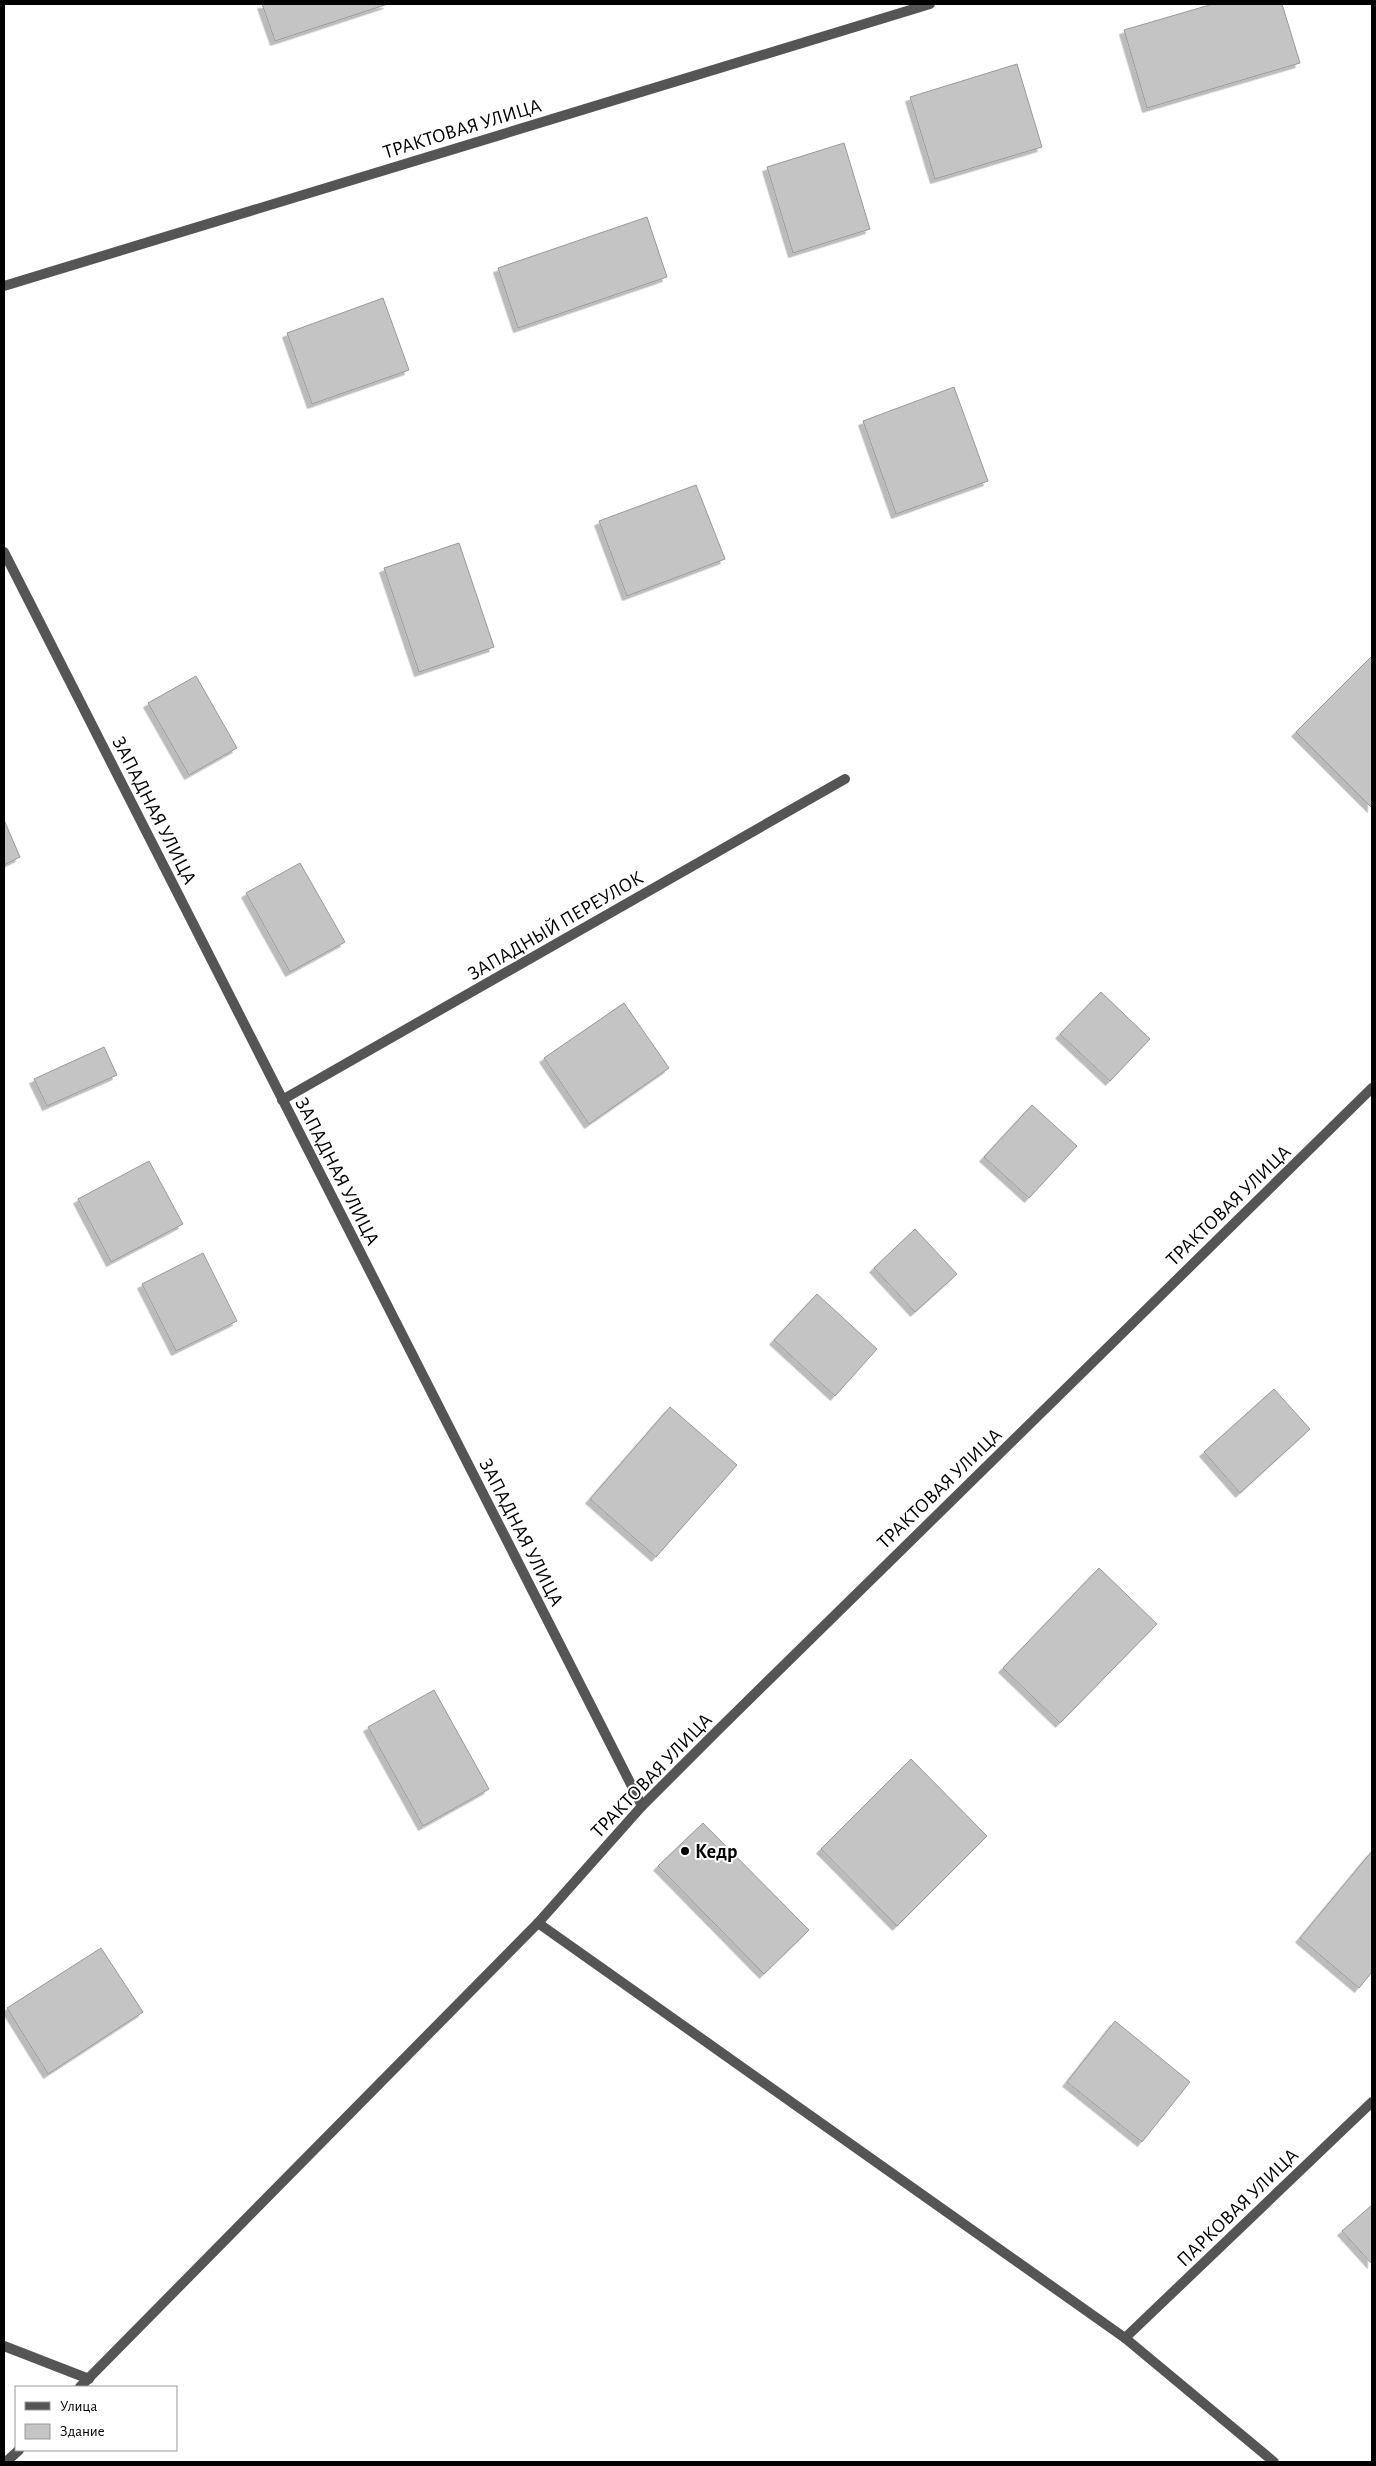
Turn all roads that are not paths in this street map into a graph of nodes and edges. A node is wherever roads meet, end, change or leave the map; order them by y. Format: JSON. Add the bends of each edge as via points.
{"nodes":[{"id":1,"x":930,"y":4,"type":"edge"},
{"id":2,"x":4,"y":286,"type":"edge"},
{"id":3,"x":4,"y":552,"type":"edge"},
{"id":4,"x":846,"y":779,"type":"dead end"},
{"id":5,"x":1372,"y":1088,"type":"edge"},
{"id":6,"x":282,"y":1100,"type":"junction"},
{"id":7,"x":642,"y":1806,"type":"junction"},
{"id":8,"x":538,"y":1923,"type":"junction"},
{"id":9,"x":1372,"y":2102,"type":"edge"},
{"id":10,"x":1125,"y":2338,"type":"junction"},
{"id":11,"x":4,"y":2346,"type":"edge"},
{"id":12,"x":89,"y":2379,"type":"junction"},
{"id":13,"x":81,"y":2386,"type":"edge"},
{"id":14,"x":18,"y":2451,"type":"edge"},
{"id":15,"x":6,"y":2462,"type":"edge"},
{"id":16,"x":1274,"y":2462,"type":"edge"}],
"edges":[{"from":1,"to":2,"type":"street","name":"ТРАКТОВАЯ УЛИЦА"},
{"from":3,"to":6,"type":"street","name":"ЗАПАДНАЯ УЛИЦА"},
{"from":4,"to":6,"type":"street","name":"ЗАПАДНЫЙ ПЕРЕУЛОК"},
{"from":5,"to":7,"type":"street","name":"ТРАКТОВАЯ УЛИЦА"},
{"from":6,"to":7,"type":"street","name":"ЗАПАДНАЯ УЛИЦА"},
{"from":7,"to":8,"type":"street","name":"ТРАКТОВАЯ УЛИЦА"},
{"from":8,"to":10,"type":"street"},
{"from":8,"to":12,"type":"street","name":"ТРАКТОВАЯ УЛИЦА"},
{"from":9,"to":10,"type":"street","name":"ПАРКОВАЯ УЛИЦА"},
{"from":10,"to":16,"type":"street"},
{"from":11,"to":12,"type":"street"},
{"from":12,"to":13,"type":"street","name":"ТРАКТОВАЯ УЛИЦА"},
{"from":14,"to":15,"type":"street"}]}
